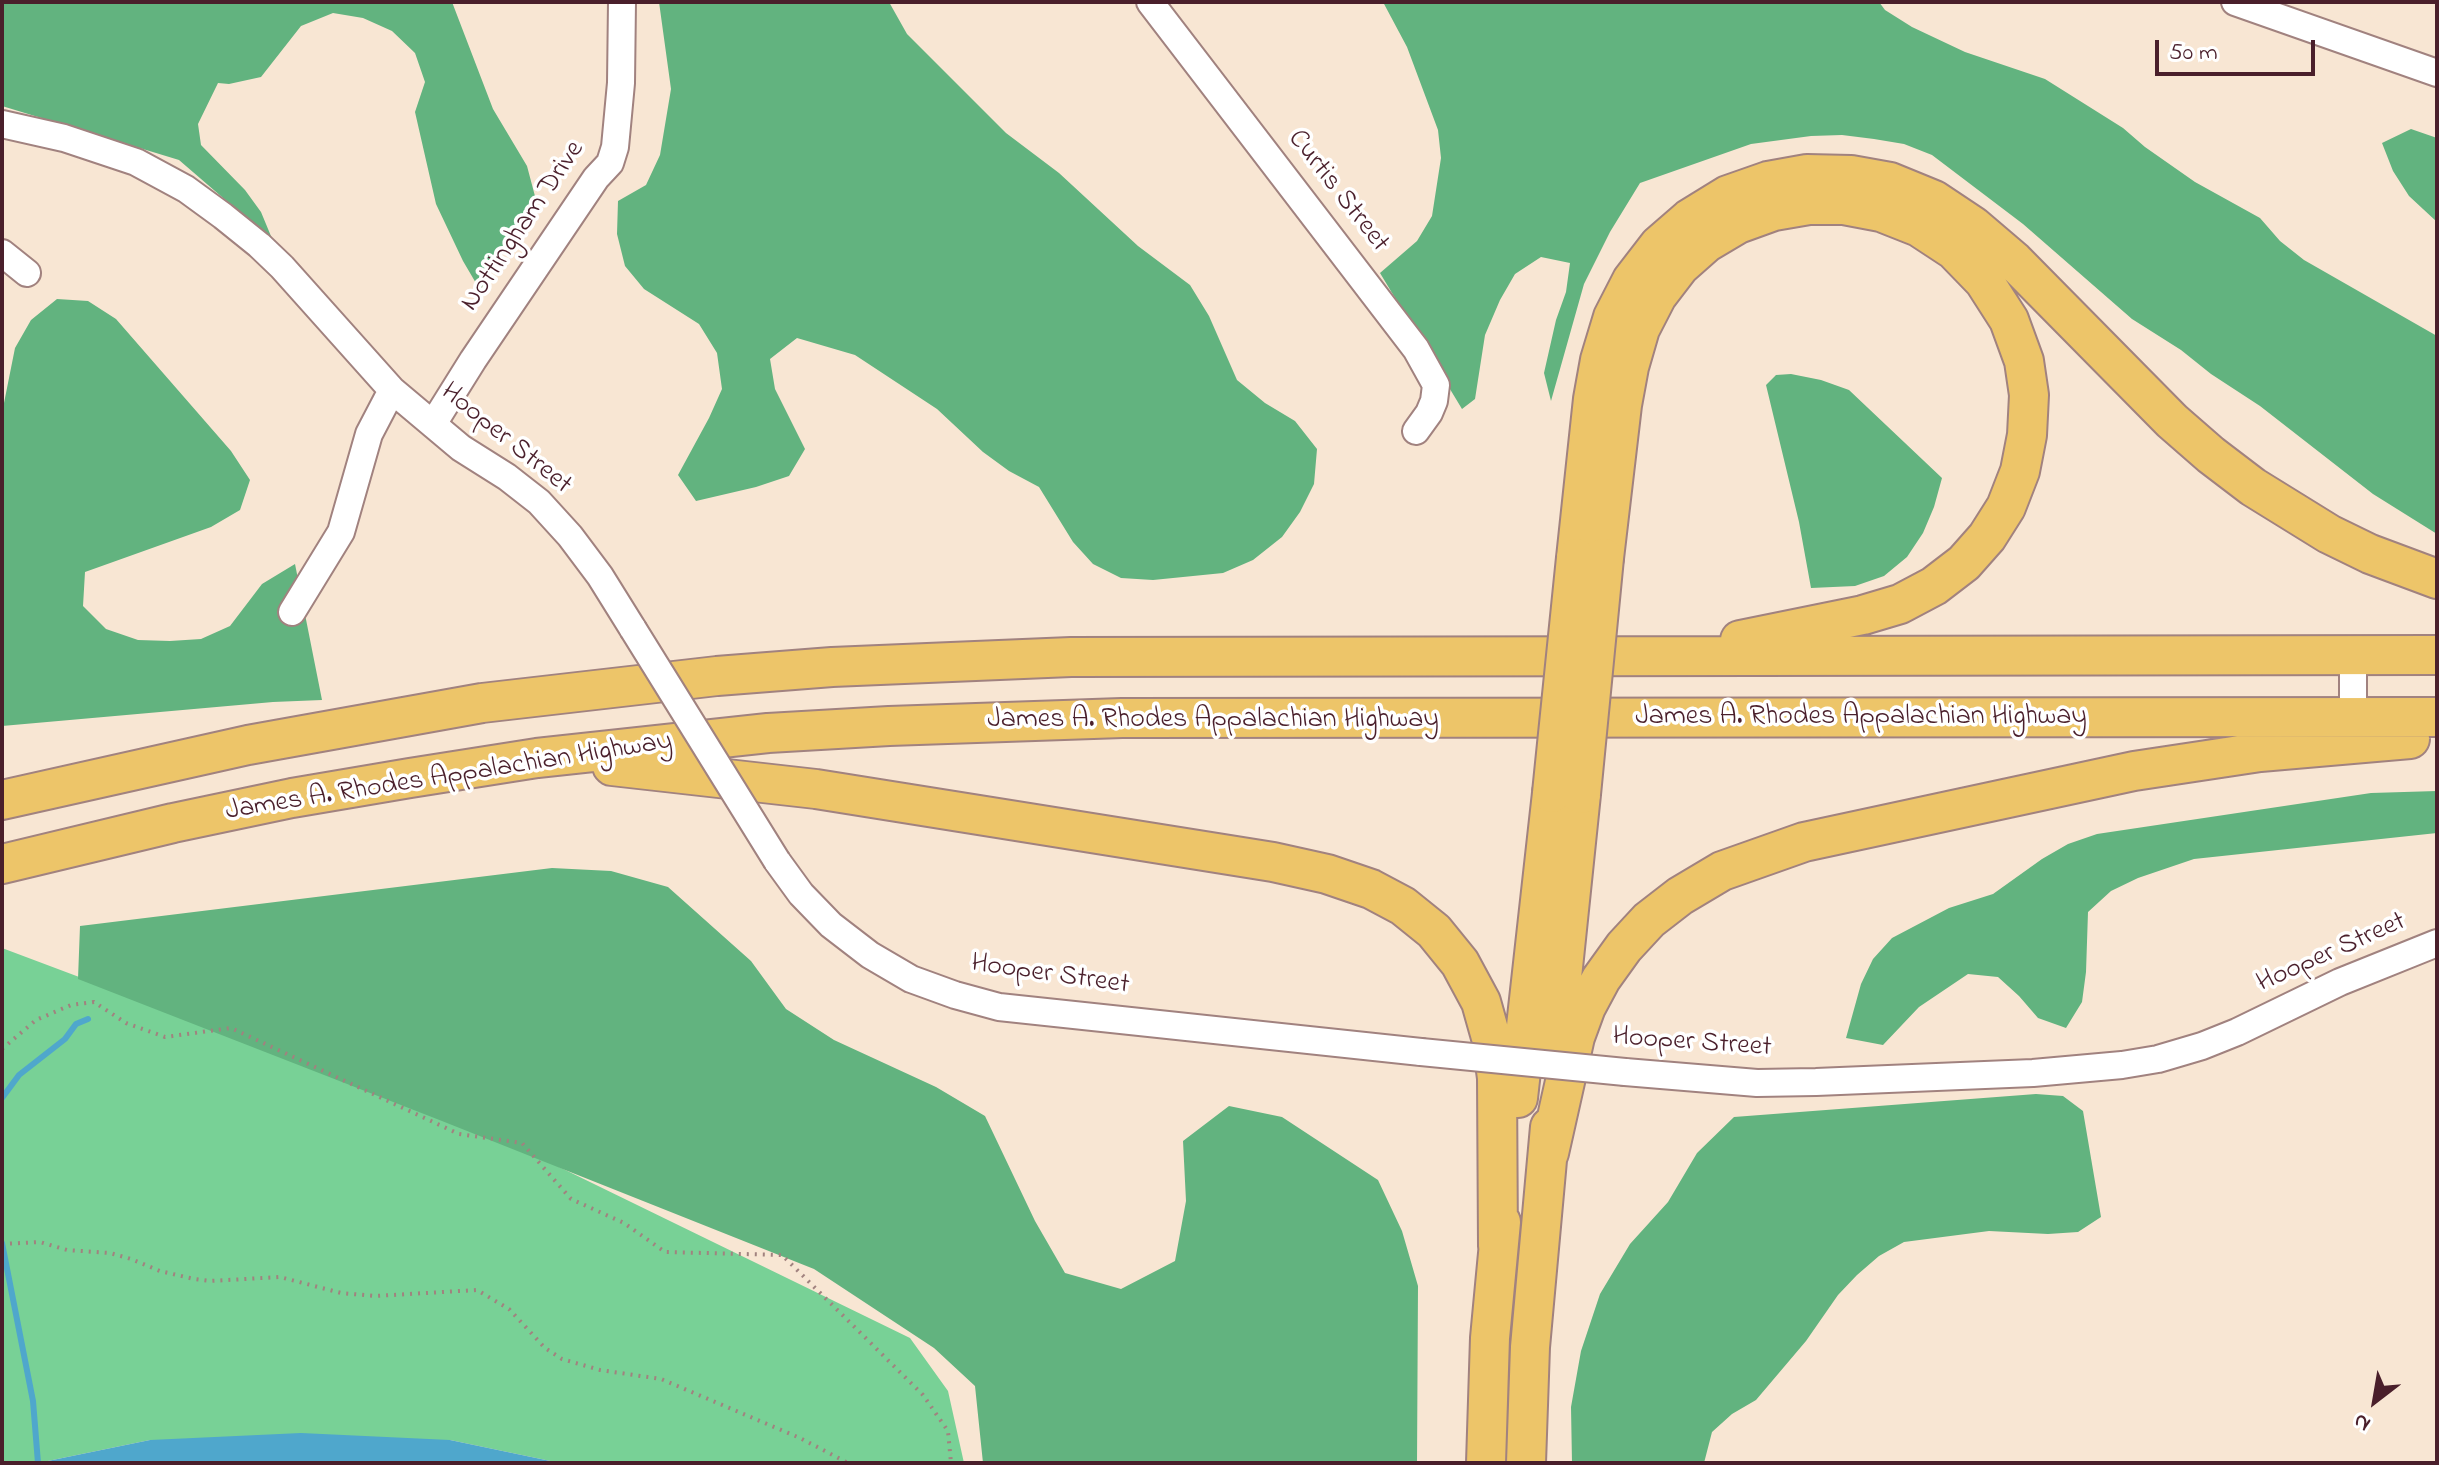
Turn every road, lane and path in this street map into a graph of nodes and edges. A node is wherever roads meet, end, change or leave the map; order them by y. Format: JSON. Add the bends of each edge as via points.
{"nodes":[{"id":1,"x":622,"y":2,"type":"edge"},
{"id":2,"x":1150,"y":2,"type":"edge"},
{"id":3,"x":2235,"y":2,"type":"edge"},
{"id":4,"x":2437,"y":73,"type":"edge"},
{"id":5,"x":2,"y":124,"type":"edge"},
{"id":6,"x":2,"y":253,"type":"edge"},
{"id":7,"x":27,"y":273,"type":"dead end"},
{"id":8,"x":392,"y":390,"type":"junction"},
{"id":9,"x":433,"y":424,"type":"junction"},
{"id":10,"x":1416,"y":431,"type":"dead end"},
{"id":11,"x":1590,"y":558,"type":"junction"},
{"id":12,"x":2437,"y":579,"type":"edge"},
{"id":13,"x":292,"y":612,"type":"dead end"},
{"id":14,"x":2353,"y":655,"type":"junction"},
{"id":15,"x":2437,"y":655,"type":"edge"},
{"id":16,"x":1656,"y":657,"type":"junction"},
{"id":17,"x":2353,"y":717,"type":"junction"},
{"id":18,"x":2437,"y":717,"type":"edge"},
{"id":19,"x":2437,"y":737,"type":"edge"},
{"id":20,"x":537,"y":758,"type":"junction"},
{"id":21,"x":1566,"y":793,"type":"junction"},
{"id":22,"x":2,"y":800,"type":"edge"},
{"id":23,"x":2,"y":864,"type":"edge"},
{"id":24,"x":2437,"y":943,"type":"edge"},
{"id":25,"x":2,"y":1049,"type":"edge"},
{"id":26,"x":1549,"y":1153,"type":"junction"},
{"id":27,"x":2,"y":1244,"type":"edge"},
{"id":28,"x":1498,"y":1246,"type":"junction"},
{"id":29,"x":848,"y":1463,"type":"edge"},
{"id":30,"x":951,"y":1463,"type":"edge"},
{"id":31,"x":1486,"y":1463,"type":"edge"},
{"id":32,"x":1526,"y":1463,"type":"edge"}],
"edges":[{"from":1,"to":9,"type":"street","name":"Nottingham Drive","via":[[621,83],[610,163]]},
{"from":2,"to":10,"type":"street","name":"Curtis Street","via":[[1416,349],[1436,385],[1429,413]]},
{"from":3,"to":4,"type":"street"},
{"from":5,"to":8,"type":"street","name":"Hooper Street","via":[[136,162],[186,189],[259,245]]},
{"from":6,"to":7,"type":"street"},
{"from":8,"to":9,"type":"street","name":"Hooper Street"},
{"from":8,"to":13,"type":"street","via":[[369,434],[341,532]]},
{"from":9,"to":24,"type":"street","name":"Hooper Street","bridge":true,"via":[[539,502],[570,536],[777,861],[831,925],[911,979],[999,1007],[1742,1082],[2033,1073],[2122,1065],[2202,1046]]},
{"from":11,"to":12,"type":"highway","via":[[1593,399],[1613,317],[1632,280],[1659,245],[1728,195],[1807,174],[1851,175],[1890,182],[1934,200],[1973,226],[2172,421],[2253,487],[2329,534]]},
{"from":11,"to":16,"type":"highway","via":[[1640,329],[1680,266],[1706,243],[1774,211],[1844,205],[1919,227],[1954,250],[1984,281],[2009,320],[2029,395],[2020,471],[1987,537],[1944,579],[1900,604]]},
{"from":11,"to":21,"type":"highway","bridge":true},
{"from":14,"to":15,"type":"highway"},
{"from":14,"to":16,"type":"highway"},
{"from":14,"to":17,"type":"street"},
{"from":16,"to":22,"type":"highway","via":[[1071,657],[717,676],[367,722]]},
{"from":17,"to":18,"type":"highway","name":"James A. Rhodes Appalachian Highway"},
{"from":17,"to":20,"type":"highway","name":"James A. Rhodes Appalachian Highway","via":[[1122,718],[768,733]]},
{"from":19,"to":26,"type":"highway","via":[[2260,752],[2134,771],[1804,842],[1722,871],[1649,920],[1601,979],[1575,1037]]},
{"from":20,"to":23,"type":"highway","name":"James A. Rhodes Appalachian Highway","via":[[292,798]]},
{"from":20,"to":28,"type":"highway","via":[[892,800],[1273,862],[1371,889],[1434,931],[1460,963],[1481,1002],[1497,1078]]},
{"from":21,"to":26,"type":"highway"},
{"from":21,"to":28,"type":"highway"},
{"from":25,"to":30,"type":"path","via":[[36,1020],[94,1002],[126,1023],[165,1037],[231,1028],[459,1134],[522,1143],[571,1199],[624,1223],[665,1252],[782,1255],[923,1395],[948,1431]]},
{"from":26,"to":32,"type":"highway","via":[[1530,1347]]},
{"from":27,"to":29,"type":"path","via":[[40,1242],[110,1253],[194,1279],[280,1277],[375,1296],[477,1290],[509,1309],[562,1359],[661,1379]]},
{"from":28,"to":31,"type":"highway"}]}
